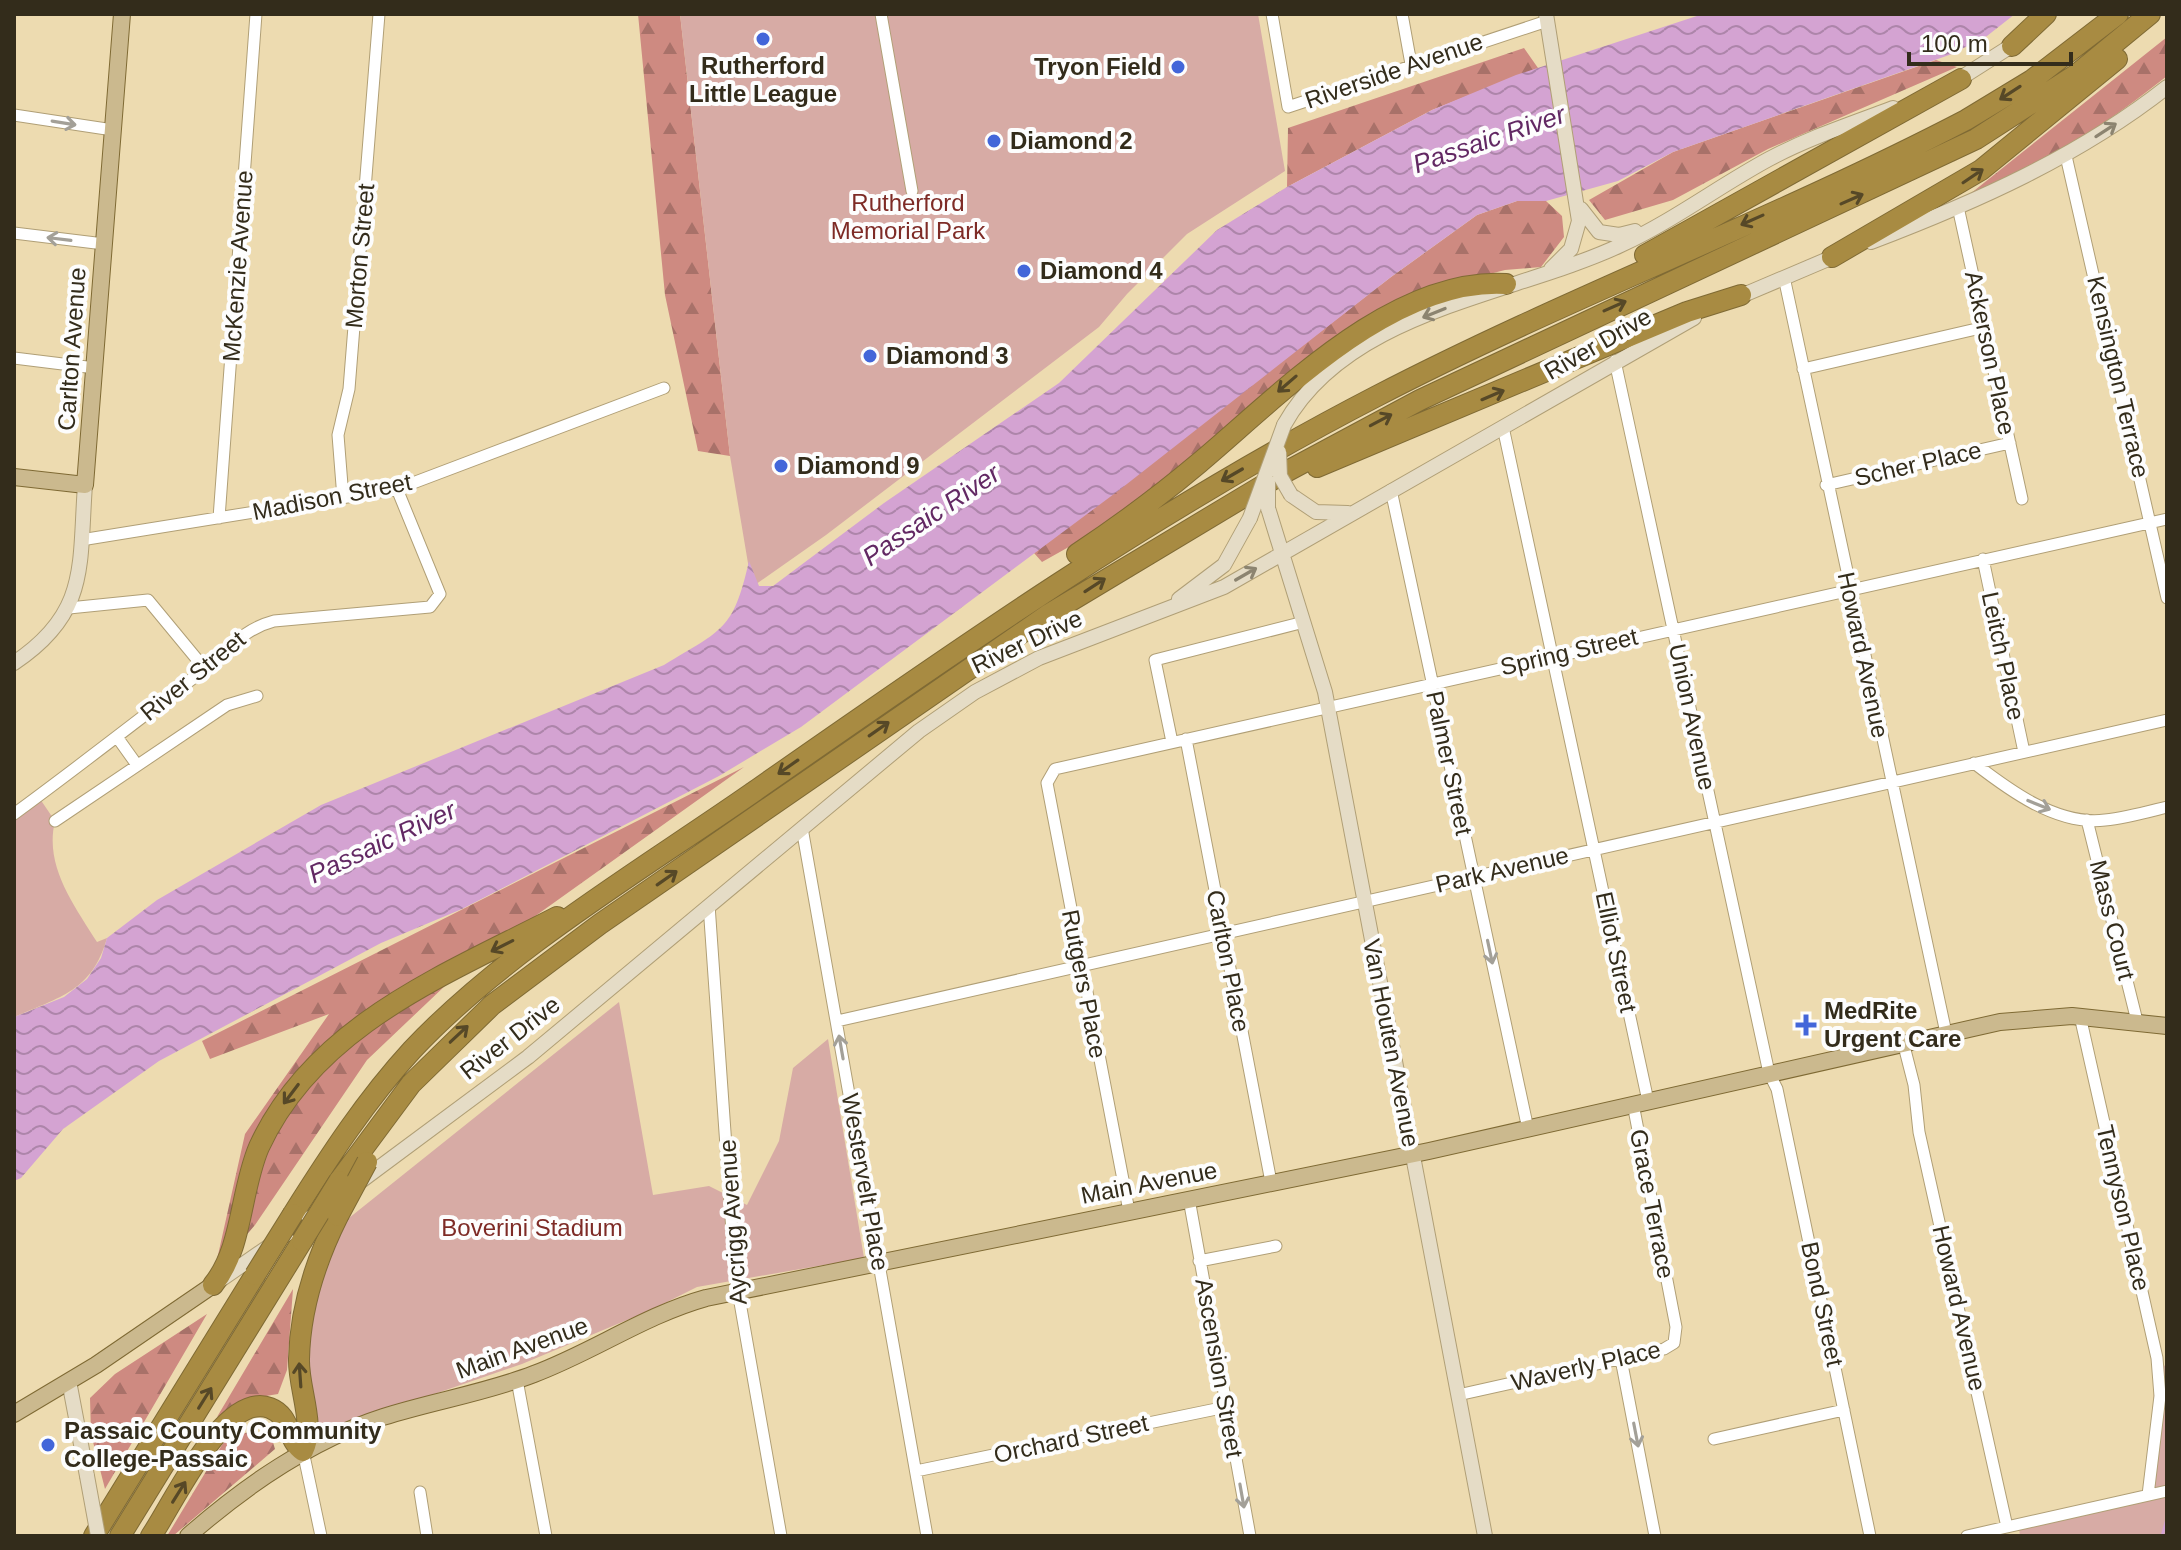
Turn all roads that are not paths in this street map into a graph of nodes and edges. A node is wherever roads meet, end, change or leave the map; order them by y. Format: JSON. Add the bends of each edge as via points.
{"nodes":[{"id":1,"x":122,"y":14,"type":"edge"},
{"id":2,"x":256,"y":14,"type":"edge"},
{"id":3,"x":379,"y":14,"type":"edge"},
{"id":4,"x":881,"y":14,"type":"edge"},
{"id":5,"x":1272,"y":14,"type":"edge"},
{"id":6,"x":1402,"y":14,"type":"edge"},
{"id":7,"x":2046,"y":14,"type":"edge"},
{"id":8,"x":2055,"y":14,"type":"edge"},
{"id":9,"x":2118,"y":14,"type":"edge"},
{"id":10,"x":1546,"y":17,"type":"edge"},
{"id":11,"x":2155,"y":17,"type":"edge"},
{"id":12,"x":2012,"y":46,"type":"junction"},
{"id":13,"x":1411,"y":64,"type":"junction"},
{"id":14,"x":1961,"y":79,"type":"junction"},
{"id":15,"x":2166,"y":88,"type":"edge"},
{"id":16,"x":14,"y":115,"type":"edge"},
{"id":17,"x":113,"y":130,"type":"junction"},
{"id":18,"x":2066,"y":156,"type":"junction"},
{"id":19,"x":912,"y":191,"type":"dead end"},
{"id":20,"x":1577,"y":199,"type":"junction"},
{"id":21,"x":1958,"y":207,"type":"junction"},
{"id":22,"x":1680,"y":213,"type":"junction"},
{"id":23,"x":14,"y":233,"type":"edge"},
{"id":24,"x":104,"y":244,"type":"junction"},
{"id":25,"x":1832,"y":257,"type":"junction"},
{"id":26,"x":1548,"y":272,"type":"junction"},
{"id":27,"x":1784,"y":277,"type":"junction"},
{"id":28,"x":1506,"y":284,"type":"junction"},
{"id":29,"x":1741,"y":295,"type":"junction"},
{"id":30,"x":1549,"y":312,"type":"junction"},
{"id":31,"x":1985,"y":327,"type":"junction"},
{"id":32,"x":14,"y":358,"type":"edge"},
{"id":33,"x":1615,"y":361,"type":"junction"},
{"id":34,"x":95,"y":368,"type":"junction"},
{"id":35,"x":1803,"y":369,"type":"junction"},
{"id":36,"x":664,"y":388,"type":"dead end"},
{"id":37,"x":1284,"y":425,"type":"junction"},
{"id":38,"x":1503,"y":427,"type":"junction"},
{"id":39,"x":2010,"y":443,"type":"junction"},
{"id":40,"x":1271,"y":462,"type":"junction"},
{"id":41,"x":14,"y":477,"type":"edge"},
{"id":42,"x":85,"y":485,"type":"junction"},
{"id":43,"x":1826,"y":485,"type":"junction"},
{"id":44,"x":397,"y":489,"type":"junction"},
{"id":45,"x":1391,"y":490,"type":"junction"},
{"id":46,"x":343,"y":498,"type":"junction"},
{"id":47,"x":2022,"y":499,"type":"dead end"},
{"id":48,"x":1360,"y":509,"type":"junction"},
{"id":49,"x":1215,"y":512,"type":"junction"},
{"id":50,"x":219,"y":518,"type":"junction"},
{"id":51,"x":2167,"y":519,"type":"edge"},
{"id":52,"x":2150,"y":523,"type":"junction"},
{"id":53,"x":81,"y":540,"type":"junction"},
{"id":54,"x":1281,"y":554,"type":"junction"},
{"id":55,"x":1983,"y":559,"type":"junction"},
{"id":56,"x":1849,"y":589,"type":"junction"},
{"id":57,"x":2167,"y":598,"type":"edge"},
{"id":58,"x":69,"y":608,"type":"junction"},
{"id":59,"x":1159,"y":612,"type":"junction"},
{"id":60,"x":1304,"y":622,"type":"junction"},
{"id":61,"x":1672,"y":629,"type":"junction"},
{"id":62,"x":1552,"y":656,"type":"junction"},
{"id":63,"x":14,"y":663,"type":"edge"},
{"id":64,"x":205,"y":669,"type":"junction"},
{"id":65,"x":1432,"y":683,"type":"junction"},
{"id":66,"x":257,"y":696,"type":"dead end"},
{"id":67,"x":875,"y":706,"type":"junction"},
{"id":68,"x":1328,"y":706,"type":"junction"},
{"id":69,"x":2167,"y":720,"type":"edge"},
{"id":70,"x":117,"y":737,"type":"junction"},
{"id":71,"x":1186,"y":739,"type":"junction"},
{"id":72,"x":1172,"y":742,"type":"junction"},
{"id":73,"x":2024,"y":752,"type":"junction"},
{"id":74,"x":1974,"y":763,"type":"junction"},
{"id":75,"x":137,"y":765,"type":"junction"},
{"id":76,"x":1065,"y":767,"type":"joint"},
{"id":77,"x":1891,"y":782,"type":"junction"},
{"id":78,"x":2167,"y":807,"type":"edge"},
{"id":79,"x":14,"y":814,"type":"edge"},
{"id":80,"x":2087,"y":820,"type":"junction"},
{"id":81,"x":55,"y":821,"type":"dead end"},
{"id":82,"x":1715,"y":822,"type":"junction"},
{"id":83,"x":802,"y":828,"type":"junction"},
{"id":84,"x":1594,"y":849,"type":"junction"},
{"id":85,"x":1474,"y":876,"type":"junction"},
{"id":86,"x":621,"y":885,"type":"junction"},
{"id":87,"x":1364,"y":901,"type":"junction"},
{"id":88,"x":709,"y":905,"type":"junction"},
{"id":89,"x":1222,"y":933,"type":"junction"},
{"id":90,"x":1080,"y":966,"type":"junction"},
{"id":91,"x":2080,"y":1016,"type":"junction"},
{"id":92,"x":837,"y":1021,"type":"junction"},
{"id":93,"x":2137,"y":1021,"type":"junction"},
{"id":94,"x":2167,"y":1026,"type":"edge"},
{"id":95,"x":1946,"y":1033,"type":"junction"},
{"id":96,"x":1903,"y":1042,"type":"junction"},
{"id":97,"x":430,"y":1062,"type":"junction"},
{"id":98,"x":1769,"y":1073,"type":"junction"},
{"id":99,"x":1640,"y":1103,"type":"junction"},
{"id":100,"x":1528,"y":1129,"type":"junction"},
{"id":101,"x":1412,"y":1155,"type":"junction"},
{"id":102,"x":1271,"y":1182,"type":"junction"},
{"id":103,"x":1189,"y":1199,"type":"junction"},
{"id":104,"x":1129,"y":1211,"type":"junction"},
{"id":105,"x":1276,"y":1246,"type":"dead end"},
{"id":106,"x":1199,"y":1261,"type":"junction"},
{"id":107,"x":880,"y":1262,"type":"junction"},
{"id":108,"x":213,"y":1285,"type":"junction"},
{"id":109,"x":737,"y":1291,"type":"junction"},
{"id":110,"x":1671,"y":1304,"type":"joint"},
{"id":111,"x":1621,"y":1359,"type":"junction"},
{"id":112,"x":517,"y":1380,"type":"junction"},
{"id":113,"x":69,"y":1381,"type":"junction"},
{"id":114,"x":1458,"y":1395,"type":"junction"},
{"id":115,"x":1226,"y":1407,"type":"junction"},
{"id":116,"x":1844,"y":1410,"type":"junction"},
{"id":117,"x":14,"y":1414,"type":"edge"},
{"id":118,"x":1714,"y":1439,"type":"dead end"},
{"id":119,"x":303,"y":1451,"type":"junction"},
{"id":120,"x":916,"y":1471,"type":"junction"},
{"id":121,"x":2167,"y":1491,"type":"edge"},
{"id":122,"x":420,"y":1492,"type":"dead end"},
{"id":123,"x":2148,"y":1495,"type":"junction"},
{"id":124,"x":2007,"y":1527,"type":"junction"},
{"id":125,"x":96,"y":1536,"type":"edge"},
{"id":126,"x":120,"y":1536,"type":"edge"},
{"id":127,"x":151,"y":1536,"type":"edge"},
{"id":128,"x":188,"y":1536,"type":"edge"},
{"id":129,"x":321,"y":1536,"type":"edge"},
{"id":130,"x":427,"y":1536,"type":"edge"},
{"id":131,"x":546,"y":1536,"type":"edge"},
{"id":132,"x":781,"y":1536,"type":"edge"},
{"id":133,"x":927,"y":1536,"type":"edge"},
{"id":134,"x":1250,"y":1536,"type":"edge"},
{"id":135,"x":1485,"y":1536,"type":"edge"},
{"id":136,"x":1655,"y":1536,"type":"edge"},
{"id":137,"x":1870,"y":1536,"type":"edge"},
{"id":138,"x":1967,"y":1536,"type":"edge"}],
"edges":[{"from":1,"to":17,"type":"main road","name":"Carlton Avenue"},
{"from":2,"to":50,"type":"street","name":"McKenzie Avenue"},
{"from":3,"to":46,"type":"street","name":"Morton Street","via":[[349,389],[338,435]]},
{"from":4,"to":19,"type":"street"},
{"from":5,"to":13,"type":"street","name":"Riverside Avenue","via":[[1288,107]]},
{"from":6,"to":13,"type":"street"},
{"from":7,"to":12,"type":"highway"},
{"from":8,"to":12,"type":"main road"},
{"from":9,"to":30,"type":"highway","one_way":true,"via":[[2032,80],[1954,126]]},
{"from":10,"to":13,"type":"street","name":"Riverside Avenue"},
{"from":10,"to":20,"type":"main road"},
{"from":25,"to":11,"type":"highway","one_way":true,"via":[[1991,164]]},
{"from":49,"to":11,"type":"highway","one_way":true,"via":[[1453,383],[1976,139]]},
{"from":12,"to":14,"type":"main road"},
{"from":14,"to":22,"type":"main road","via":[[1791,148]]},
{"from":14,"to":30,"type":"highway"},
{"from":18,"to":15,"type":"main road","name":"River Drive","one_way":true},
{"from":16,"to":17,"type":"street","one_way":true},
{"from":17,"to":24,"type":"main road","name":"Carlton Avenue"},
{"from":18,"to":21,"type":"main road","name":"River Drive"},
{"from":18,"to":52,"type":"street","name":"Kensington Terrace"},
{"from":20,"to":22,"type":"main road","via":[[1592,226],[1609,235],[1629,233]]},
{"from":20,"to":26,"type":"main road","via":[[1575,240]]},
{"from":21,"to":25,"type":"main road","name":"River Drive"},
{"from":21,"to":31,"type":"street","name":"Ackerson Place"},
{"from":22,"to":26,"type":"main road","via":[[1621,245]]},
{"from":24,"to":23,"type":"street","one_way":true},
{"from":24,"to":34,"type":"main road","name":"Carlton Avenue"},
{"from":25,"to":27,"type":"main road","name":"River Drive"},
{"from":26,"to":28,"type":"main road"},
{"from":27,"to":29,"type":"main road","name":"River Drive"},
{"from":27,"to":35,"type":"street","name":"Howard Avenue"},
{"from":28,"to":37,"type":"main road","one_way":true,"via":[[1416,320],[1356,352],[1311,386]]},
{"from":28,"to":67,"type":"highway","one_way":true,"via":[[1473,285],[1426,300],[1332,350],[1168,488],[994,610]]},
{"from":29,"to":33,"type":"main road","name":"River Drive"},
{"from":49,"to":29,"type":"highway","one_way":true,"via":[[1687,312]]},
{"from":30,"to":67,"type":"highway","one_way":true,"via":[[1375,397],[1192,498]]},
{"from":31,"to":35,"type":"street"},
{"from":31,"to":39,"type":"street","name":"Ackerson Place"},
{"from":32,"to":34,"type":"street"},
{"from":33,"to":38,"type":"main road","name":"River Drive"},
{"from":33,"to":61,"type":"street","name":"Union Avenue"},
{"from":34,"to":42,"type":"main road","name":"Carlton Avenue"},
{"from":35,"to":43,"type":"street","name":"Howard Avenue"},
{"from":36,"to":44,"type":"street","name":"Madison Street"},
{"from":37,"to":40,"type":"main road","bridge":true},
{"from":37,"to":48,"type":"main road","bridge":true,"via":[[1279,465],[1291,495],[1306,508],[1326,514]]},
{"from":38,"to":45,"type":"main road","name":"River Drive"},
{"from":38,"to":62,"type":"street","name":"Elliot Street"},
{"from":39,"to":43,"type":"street","name":"Scher Place"},
{"from":39,"to":47,"type":"street","name":"Ackerson Place"},
{"from":40,"to":54,"type":"main road","name":"Van Houten Avenue","bridge":true,"via":[[1268,508]]},
{"from":40,"to":59,"type":"main road","bridge":true,"via":[[1250,518],[1224,565]]},
{"from":41,"to":42,"type":"main road"},
{"from":42,"to":53,"type":"main road","name":"Carlton Avenue"},
{"from":43,"to":56,"type":"street","name":"Howard Avenue"},
{"from":44,"to":46,"type":"street","name":"Madison Street"},
{"from":44,"to":64,"type":"street","name":"River Street","via":[[440,594],[430,607],[274,621],[237,637]]},
{"from":45,"to":48,"type":"main road","name":"River Drive"},
{"from":45,"to":65,"type":"street","name":"Palmer Street"},
{"from":46,"to":50,"type":"street","name":"Madison Street"},
{"from":48,"to":54,"type":"main road","name":"River Drive"},
{"from":97,"to":49,"type":"highway","one_way":true,"via":[[492,1005],[600,924],[984,657]]},
{"from":50,"to":53,"type":"street","name":"Madison Street"},
{"from":51,"to":52,"type":"street","name":"Spring Street"},
{"from":52,"to":55,"type":"street","name":"Spring Street"},
{"from":52,"to":57,"type":"street","name":"Kensington Terrace"},
{"from":53,"to":58,"type":"main road","name":"Carlton Avenue"},
{"from":59,"to":54,"type":"main road","name":"River Drive","one_way":true,"via":[[1209,595]]},
{"from":54,"to":60,"type":"main road","name":"Van Houten Avenue"},
{"from":55,"to":56,"type":"street","name":"Spring Street"},
{"from":55,"to":73,"type":"street","name":"Leitch Place"},
{"from":56,"to":61,"type":"street","name":"Spring Street"},
{"from":56,"to":77,"type":"street","name":"Howard Avenue"},
{"from":58,"to":63,"type":"main road","name":"Carlton Avenue","via":[[48,639]]},
{"from":58,"to":64,"type":"street","via":[[148,600]]},
{"from":59,"to":83,"type":"main road","name":"River Drive","via":[[1039,658],[975,692]]},
{"from":60,"to":68,"type":"main road","name":"Van Houten Avenue"},
{"from":60,"to":72,"type":"street","via":[[1155,660]]},
{"from":61,"to":62,"type":"street","name":"Spring Street"},
{"from":61,"to":82,"type":"street","name":"Union Avenue"},
{"from":62,"to":65,"type":"street","name":"Spring Street"},
{"from":62,"to":84,"type":"street","name":"Elliot Street"},
{"from":64,"to":70,"type":"street","name":"River Street"},
{"from":65,"to":68,"type":"street","name":"Spring Street"},
{"from":65,"to":85,"type":"street","name":"Palmer Street"},
{"from":66,"to":75,"type":"street","via":[[227,705]]},
{"from":67,"to":86,"type":"highway","one_way":true},
{"from":68,"to":71,"type":"street","name":"Spring Street"},
{"from":68,"to":87,"type":"main road","name":"Van Houten Avenue"},
{"from":69,"to":73,"type":"street","name":"Park Avenue"},
{"from":70,"to":75,"type":"street"},
{"from":70,"to":79,"type":"street","name":"River Street"},
{"from":71,"to":72,"type":"street","name":"Spring Street"},
{"from":71,"to":89,"type":"street","name":"Carlton Place"},
{"from":72,"to":76,"type":"street","name":"Spring Street"},
{"from":73,"to":74,"type":"street","name":"Park Avenue"},
{"from":74,"to":77,"type":"street","name":"Park Avenue"},
{"from":74,"to":80,"type":"street","one_way":true,"via":[[2030,801]]},
{"from":75,"to":81,"type":"street"},
{"from":76,"to":90,"type":"street","name":"Rutgers Place","via":[[1055,769],[1047,783]]},
{"from":77,"to":82,"type":"street","name":"Park Avenue"},
{"from":77,"to":95,"type":"street","name":"Howard Avenue"},
{"from":78,"to":80,"type":"street"},
{"from":80,"to":93,"type":"street","name":"Mass Court"},
{"from":82,"to":84,"type":"street","name":"Park Avenue"},
{"from":82,"to":98,"type":"street","name":"Union Avenue"},
{"from":83,"to":88,"type":"main road","name":"River Drive"},
{"from":83,"to":92,"type":"street","name":"Westervelt Place"},
{"from":84,"to":85,"type":"street","name":"Park Avenue"},
{"from":84,"to":99,"type":"street","name":"Elliot Street"},
{"from":85,"to":87,"type":"street","name":"Park Avenue"},
{"from":85,"to":100,"type":"street","name":"Palmer Street","one_way":true},
{"from":86,"to":108,"type":"highway","one_way":true,"via":[[395,1002],[312,1068],[259,1147],[229,1257]]},
{"from":86,"to":125,"type":"highway","bridge":true,"via":[[501,971],[425,1037],[358,1116]]},
{"from":87,"to":89,"type":"street","name":"Park Avenue"},
{"from":87,"to":101,"type":"main road","name":"Van Houten Avenue"},
{"from":88,"to":108,"type":"main road","name":"River Drive","via":[[528,1057]]},
{"from":88,"to":109,"type":"street","name":"Aycrigg Avenue"},
{"from":89,"to":90,"type":"street","name":"Park Avenue"},
{"from":89,"to":102,"type":"street","name":"Carlton Place"},
{"from":90,"to":92,"type":"street","name":"Park Avenue"},
{"from":90,"to":104,"type":"street","name":"Rutgers Place"},
{"from":91,"to":93,"type":"main road","name":"Main Avenue"},
{"from":91,"to":95,"type":"main road","name":"Main Avenue","via":[[2027,1018]]},
{"from":91,"to":123,"type":"street","name":"Tennyson Place","via":[[2157,1358],[2160,1396]]},
{"from":107,"to":92,"type":"street","name":"Westervelt Place","one_way":true},
{"from":93,"to":94,"type":"main road","name":"Main Avenue"},
{"from":95,"to":96,"type":"main road","name":"Main Avenue"},
{"from":96,"to":98,"type":"main road","name":"Main Avenue"},
{"from":96,"to":124,"type":"street","name":"Howard Avenue"},
{"from":119,"to":97,"type":"highway","one_way":true,"bridge":true,"via":[[309,1433],[299,1361],[302,1319],[315,1268],[367,1162]]},
{"from":126,"to":97,"type":"highway","one_way":true,"bridge":true,"via":[[339,1181]]},
{"from":98,"to":99,"type":"main road","name":"Main Avenue"},
{"from":98,"to":116,"type":"street","name":"Bond Street","via":[[1777,1089]]},
{"from":99,"to":100,"type":"main road","name":"Main Avenue"},
{"from":99,"to":110,"type":"street","name":"Grace Terrace"},
{"from":100,"to":101,"type":"main road","name":"Main Avenue"},
{"from":101,"to":102,"type":"main road","name":"Main Avenue"},
{"from":101,"to":114,"type":"main road","name":"Van Houten Avenue"},
{"from":102,"to":103,"type":"main road","name":"Main Avenue"},
{"from":103,"to":104,"type":"main road","name":"Main Avenue"},
{"from":103,"to":106,"type":"street","name":"Ascension Street"},
{"from":104,"to":107,"type":"main road","name":"Main Avenue"},
{"from":105,"to":106,"type":"street"},
{"from":106,"to":115,"type":"street","name":"Ascension Street"},
{"from":107,"to":109,"type":"main road","name":"Main Avenue"},
{"from":107,"to":120,"type":"street","name":"Westervelt Place"},
{"from":108,"to":113,"type":"main road","name":"River Drive"},
{"from":109,"to":112,"type":"main road","name":"Main Avenue","via":[[682,1304]]},
{"from":109,"to":132,"type":"street","name":"Aycrigg Avenue"},
{"from":110,"to":111,"type":"street","name":"Waverly Place","via":[[1674,1343]]},
{"from":111,"to":114,"type":"street","name":"Waverly Place"},
{"from":111,"to":136,"type":"street","one_way":true},
{"from":112,"to":119,"type":"main road","name":"Main Avenue","via":[[382,1417]]},
{"from":112,"to":131,"type":"street"},
{"from":113,"to":117,"type":"main road","name":"River Drive"},
{"from":113,"to":125,"type":"main road","bridge":true},
{"from":114,"to":135,"type":"main road","name":"Van Houten Avenue"},
{"from":115,"to":120,"type":"street","name":"Orchard Street"},
{"from":115,"to":134,"type":"street","name":"Ascension Street","one_way":true},
{"from":116,"to":118,"type":"street"},
{"from":116,"to":137,"type":"street","name":"Bond Street"},
{"from":127,"to":119,"type":"highway","one_way":true,"via":[[216,1435],[241,1410],[260,1406],[278,1413]]},
{"from":119,"to":128,"type":"main road","name":"Main Avenue"},
{"from":119,"to":129,"type":"street"},
{"from":120,"to":133,"type":"street","name":"Westervelt Place"},
{"from":121,"to":123,"type":"street"},
{"from":122,"to":130,"type":"street"},
{"from":123,"to":124,"type":"street"},
{"from":124,"to":138,"type":"street"}]}
